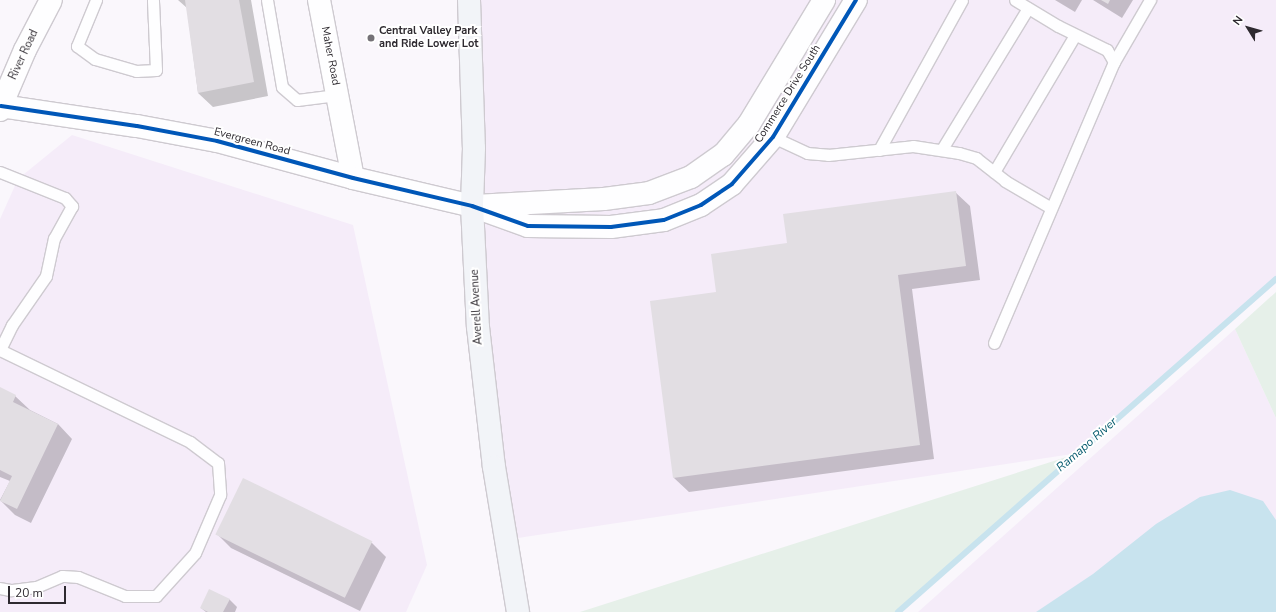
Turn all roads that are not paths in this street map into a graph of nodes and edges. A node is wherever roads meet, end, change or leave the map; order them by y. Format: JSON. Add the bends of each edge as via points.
{"nodes":[{"id":1,"x":51,"y":0,"type":"edge"},
{"id":2,"x":96,"y":0,"type":"edge"},
{"id":3,"x":153,"y":0,"type":"edge"},
{"id":4,"x":266,"y":0,"type":"edge"},
{"id":5,"x":319,"y":0,"type":"edge"},
{"id":6,"x":468,"y":0,"type":"edge"},
{"id":7,"x":824,"y":0,"type":"edge"},
{"id":8,"x":856,"y":0,"type":"edge"},
{"id":9,"x":962,"y":0,"type":"edge"},
{"id":10,"x":1015,"y":0,"type":"edge"},
{"id":11,"x":1150,"y":0,"type":"edge"},
{"id":12,"x":1028,"y":8,"type":"junction"},
{"id":13,"x":1075,"y":34,"type":"junction"},
{"id":14,"x":1114,"y":62,"type":"junction"},
{"id":15,"x":338,"y":104,"type":"junction"},
{"id":16,"x":1,"y":108,"type":"edge"},
{"id":17,"x":773,"y":137,"type":"junction"},
{"id":18,"x":942,"y":149,"type":"junction"},
{"id":19,"x":879,"y":150,"type":"junction"},
{"id":20,"x":0,"y":172,"type":"edge"},
{"id":21,"x":994,"y":172,"type":"junction"},
{"id":22,"x":353,"y":178,"type":"junction"},
{"id":23,"x":472,"y":206,"type":"junction"},
{"id":24,"x":1051,"y":208,"type":"junction"},
{"id":25,"x":994,"y":343,"type":"dead end"},
{"id":26,"x":0,"y":350,"type":"edge"},
{"id":27,"x":0,"y":588,"type":"edge"},
{"id":28,"x":518,"y":612,"type":"edge"}],
"edges":[{"from":1,"to":16,"type":"street","name":"River Road","via":[[25,50]]},
{"from":2,"to":3,"type":"lane","via":[[77,46],[95,59],[136,72],[156,70]]},
{"from":4,"to":15,"type":"lane","via":[[282,88],[297,100]]},
{"from":5,"to":15,"type":"street","name":"Maher Road"},
{"from":6,"to":23,"type":"main road","name":"Averell Avenue","via":[[474,148]]},
{"from":7,"to":23,"type":"street","name":"Commerce Drive South","via":[[749,124],[723,155],[691,177],[642,194],[604,199]]},
{"from":8,"to":17,"type":"street","name":"Commerce Drive South"},
{"from":9,"to":19,"type":"lane"},
{"from":10,"to":12,"type":"lane"},
{"from":11,"to":14,"type":"lane"},
{"from":12,"to":13,"type":"lane"},
{"from":12,"to":18,"type":"lane"},
{"from":13,"to":14,"type":"lane","via":[[1107,50]]},
{"from":13,"to":21,"type":"lane"},
{"from":14,"to":24,"type":"lane"},
{"from":15,"to":22,"type":"street","name":"Maher Road"},
{"from":16,"to":22,"type":"street","name":"Evergreen Road","via":[[137,126],[217,141]]},
{"from":17,"to":19,"type":"lane","via":[[807,153]]},
{"from":17,"to":23,"type":"street","name":"Commerce Drive South","via":[[732,184],[701,205],[664,220],[611,227],[528,226]]},
{"from":18,"to":19,"type":"lane","via":[[913,146]]},
{"from":18,"to":21,"type":"lane","via":[[976,158]]},
{"from":20,"to":26,"type":"lane","via":[[64,198],[72,206],[54,238],[46,276],[12,324]]},
{"from":21,"to":24,"type":"lane"},
{"from":22,"to":23,"type":"street","name":"Evergreen Road"},
{"from":23,"to":28,"type":"main road","name":"Averell Avenue","via":[[481,359]]},
{"from":24,"to":25,"type":"lane"},
{"from":26,"to":27,"type":"lane","via":[[190,442],[218,463],[220,495],[194,554],[156,596],[125,596],[78,577],[62,576],[36,587],[10,590]]}]}
